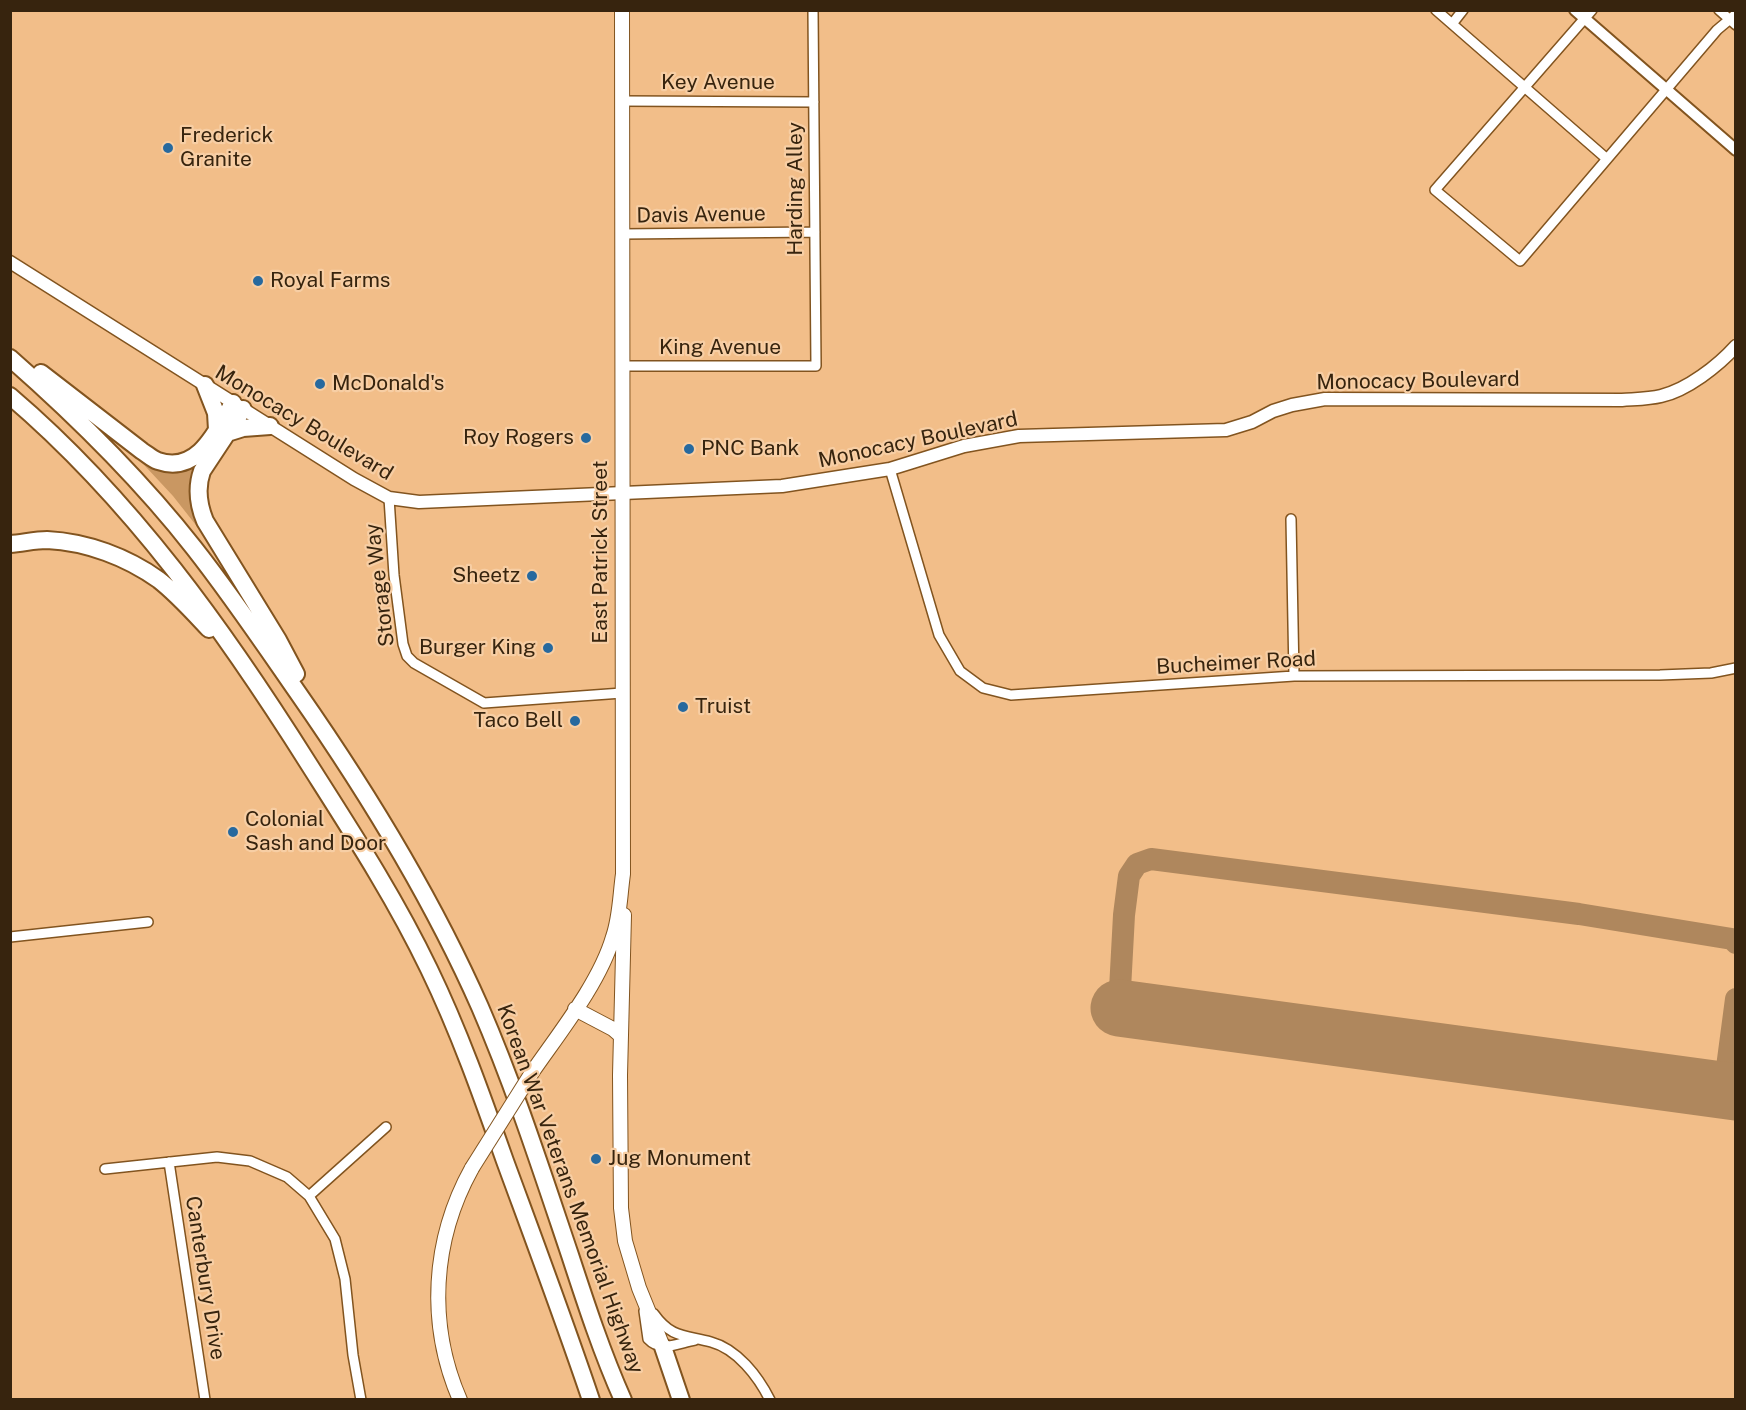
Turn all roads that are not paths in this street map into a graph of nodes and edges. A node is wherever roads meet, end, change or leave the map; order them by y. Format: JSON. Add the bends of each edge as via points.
{"nodes":[{"id":1,"x":622,"y":10,"type":"edge"},
{"id":2,"x":813,"y":10,"type":"edge"},
{"id":3,"x":1436,"y":10,"type":"edge"},
{"id":4,"x":1463,"y":10,"type":"edge"},
{"id":5,"x":1575,"y":10,"type":"edge"},
{"id":6,"x":1719,"y":10,"type":"edge"},
{"id":7,"x":1588,"y":15,"type":"edge"},
{"id":8,"x":1733,"y":19,"type":"edge"},
{"id":9,"x":1452,"y":24,"type":"junction"},
{"id":10,"x":1525,"y":87,"type":"junction"},
{"id":11,"x":1667,"y":90,"type":"junction"},
{"id":12,"x":622,"y":101,"type":"junction"},
{"id":13,"x":814,"y":102,"type":"junction"},
{"id":14,"x":1736,"y":150,"type":"edge"},
{"id":15,"x":1607,"y":159,"type":"junction"},
{"id":16,"x":814,"y":232,"type":"junction"},
{"id":17,"x":623,"y":234,"type":"junction"},
{"id":18,"x":10,"y":262,"type":"edge"},
{"id":19,"x":1736,"y":346,"type":"edge"},
{"id":20,"x":10,"y":353,"type":"edge"},
{"id":21,"x":10,"y":358,"type":"edge"},
{"id":22,"x":623,"y":366,"type":"junction"},
{"id":23,"x":816,"y":366,"type":"joint"},
{"id":24,"x":205,"y":385,"type":"junction"},
{"id":25,"x":10,"y":396,"type":"edge"},
{"id":26,"x":238,"y":406,"type":"junction"},
{"id":27,"x":270,"y":426,"type":"junction"},
{"id":28,"x":222,"y":432,"type":"junction"},
{"id":29,"x":890,"y":469,"type":"junction"},
{"id":30,"x":621,"y":492,"type":"junction"},
{"id":31,"x":389,"y":498,"type":"junction"},
{"id":32,"x":1291,"y":519,"type":"dead end"},
{"id":33,"x":10,"y":544,"type":"edge"},
{"id":34,"x":241,"y":661,"type":"junction"},
{"id":35,"x":1736,"y":668,"type":"edge"},
{"id":36,"x":1294,"y":676,"type":"junction"},
{"id":37,"x":621,"y":693,"type":"junction"},
{"id":38,"x":328,"y":736,"type":"junction"},
{"id":39,"x":623,"y":874,"type":"junction"},
{"id":40,"x":148,"y":922,"type":"dead end"},
{"id":41,"x":10,"y":937,"type":"edge"},
{"id":42,"x":575,"y":1009,"type":"junction"},
{"id":43,"x":621,"y":1036,"type":"junction"},
{"id":44,"x":386,"y":1127,"type":"dead end"},
{"id":45,"x":169,"y":1162,"type":"junction"},
{"id":46,"x":105,"y":1169,"type":"dead end"},
{"id":47,"x":309,"y":1196,"type":"junction"},
{"id":48,"x":639,"y":1288,"type":"junction"},
{"id":49,"x":648,"y":1306,"type":"junction"},
{"id":50,"x":697,"y":1339,"type":"junction"},
{"id":51,"x":663,"y":1347,"type":"junction"},
{"id":52,"x":205,"y":1400,"type":"edge"},
{"id":53,"x":361,"y":1400,"type":"edge"},
{"id":54,"x":460,"y":1400,"type":"edge"},
{"id":55,"x":591,"y":1400,"type":"edge"},
{"id":56,"x":623,"y":1400,"type":"edge"},
{"id":57,"x":681,"y":1400,"type":"edge"},
{"id":58,"x":770,"y":1400,"type":"edge"}],
"edges":[{"from":1,"to":12,"type":"main road","name":"East Patrick Street"},
{"from":2,"to":13,"type":"street","name":"Harding Alley"},
{"from":3,"to":9,"type":"street"},
{"from":4,"to":9,"type":"street"},
{"from":5,"to":7,"type":"street"},
{"from":6,"to":8,"type":"street"},
{"from":7,"to":10,"type":"street"},
{"from":7,"to":11,"type":"street"},
{"from":8,"to":11,"type":"street","via":[[1717,30]]},
{"from":9,"to":10,"type":"street"},
{"from":10,"to":15,"type":"street"},
{"from":10,"to":15,"type":"street","via":[[1435,190],[1520,261]]},
{"from":11,"to":14,"type":"street"},
{"from":11,"to":15,"type":"street"},
{"from":12,"to":13,"type":"street","name":"Key Avenue"},
{"from":12,"to":17,"type":"main road","name":"East Patrick Street"},
{"from":13,"to":16,"type":"street","name":"Harding Alley"},
{"from":16,"to":17,"type":"street","name":"Davis Avenue"},
{"from":16,"to":23,"type":"street","name":"Harding Alley"},
{"from":17,"to":22,"type":"main road","name":"East Patrick Street"},
{"from":18,"to":24,"type":"main road","name":"Monocacy Boulevard"},
{"from":19,"to":29,"type":"main road","name":"Monocacy Boulevard","via":[[1694,381],[1661,396],[1622,400],[1325,399],[1292,405],[1226,430],[1019,436],[964,446]]},
{"from":20,"to":28,"type":"highway","via":[[157,460],[190,459]]},
{"from":21,"to":38,"type":"highway","name":"Korean War Veterans Memorial Highway","via":[[76,418],[193,546]]},
{"from":22,"to":23,"type":"street","name":"King Avenue"},
{"from":22,"to":30,"type":"main road","name":"East Patrick Street"},
{"from":24,"to":26,"type":"main road","name":"Monocacy Boulevard"},
{"from":24,"to":28,"type":"highway"},
{"from":25,"to":34,"type":"highway","via":[[58,440],[132,519],[205,609]]},
{"from":26,"to":27,"type":"main road","name":"Monocacy Boulevard"},
{"from":26,"to":28,"type":"highway"},
{"from":27,"to":28,"type":"highway"},
{"from":27,"to":31,"type":"main road","name":"Monocacy Boulevard"},
{"from":28,"to":38,"type":"highway","via":[[199,480],[201,511],[278,640]]},
{"from":29,"to":30,"type":"main road","name":"Monocacy Boulevard","via":[[782,486]]},
{"from":29,"to":36,"type":"street","name":"Bucheimer Road","via":[[939,635],[960,671],[983,688],[1011,694]]},
{"from":30,"to":31,"type":"main road","name":"Monocacy Boulevard","via":[[435,502]]},
{"from":30,"to":37,"type":"main road","name":"East Patrick Street"},
{"from":31,"to":37,"type":"street","name":"Storage Way","via":[[403,644],[414,663],[484,703]]},
{"from":32,"to":36,"type":"street"},
{"from":33,"to":34,"type":"highway","via":[[69,542],[105,551],[138,567],[160,581]]},
{"from":34,"to":55,"type":"highway","via":[[368,857],[430,971],[472,1071]]},
{"from":35,"to":36,"type":"street","name":"Bucheimer Road","via":[[1660,675]]},
{"from":37,"to":39,"type":"main road","name":"East Patrick Street"},
{"from":38,"to":56,"type":"highway","name":"Korean War Veterans Memorial Highway","via":[[419,883],[480,1006],[519,1102],[597,1336]]},
{"from":39,"to":42,"type":"main road","name":"East Patrick Street","via":[[613,938]]},
{"from":39,"to":43,"type":"main road"},
{"from":40,"to":41,"type":"street"},
{"from":42,"to":43,"type":"main road"},
{"from":42,"to":54,"type":"main road","name":"East Patrick Street","bridge":true,"via":[[472,1168],[445,1234],[438,1284],[440,1333]]},
{"from":43,"to":48,"type":"main road","via":[[621,1208],[625,1241]]},
{"from":44,"to":47,"type":"street"},
{"from":45,"to":46,"type":"street"},
{"from":45,"to":47,"type":"street","via":[[217,1157],[250,1161],[287,1177]]},
{"from":45,"to":52,"type":"street","name":"Canterbury Drive"},
{"from":47,"to":53,"type":"street","via":[[334,1239],[342,1269]]},
{"from":48,"to":49,"type":"main road"},
{"from":48,"to":51,"type":"street","via":[[648,1339]]},
{"from":49,"to":50,"type":"street","via":[[665,1328]]},
{"from":49,"to":51,"type":"main road"},
{"from":50,"to":51,"type":"street"},
{"from":50,"to":58,"type":"street","via":[[735,1354],[754,1374]]},
{"from":51,"to":57,"type":"highway"}]}
